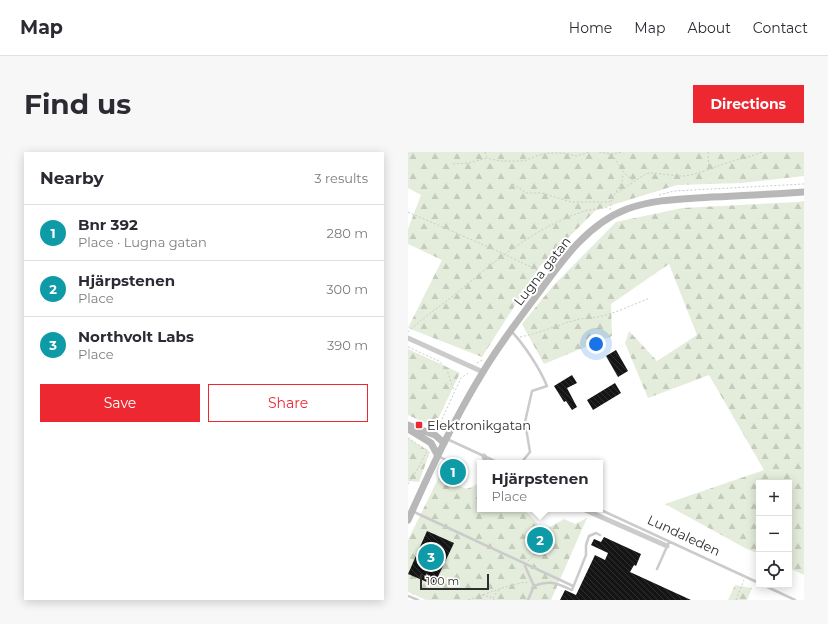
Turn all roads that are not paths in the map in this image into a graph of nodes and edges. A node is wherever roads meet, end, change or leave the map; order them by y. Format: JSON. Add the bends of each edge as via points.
{"nodes":[{"id":1,"x":804,"y":192,"type":"edge"},
{"id":2,"x":511,"y":331,"type":"junction"},
{"id":3,"x":408,"y":338,"type":"edge"},
{"id":4,"x":483,"y":372,"type":"junction"},
{"id":5,"x":408,"y":427,"type":"edge"},
{"id":6,"x":445,"y":441,"type":"junction"},
{"id":7,"x":438,"y":456,"type":"junction"},
{"id":8,"x":484,"y":456,"type":"junction"},
{"id":9,"x":485,"y":460,"type":"edge"},
{"id":10,"x":493,"y":460,"type":"edge"},
{"id":11,"x":523,"y":460,"type":"edge"},
{"id":12,"x":441,"y":473,"type":"dead end"},
{"id":13,"x":412,"y":511,"type":"junction"},
{"id":14,"x":603,"y":511,"type":"edge"},
{"id":15,"x":590,"y":512,"type":"edge"},
{"id":16,"x":408,"y":520,"type":"edge"},
{"id":17,"x":600,"y":535,"type":"dead end"},
{"id":18,"x":668,"y":544,"type":"junction"},
{"id":19,"x":525,"y":565,"type":"junction"},
{"id":20,"x":657,"y":569,"type":"dead end"},
{"id":21,"x":756,"y":582,"type":"edge"},
{"id":22,"x":534,"y":586,"type":"junction"},
{"id":23,"x":572,"y":586,"type":"junction"},
{"id":24,"x":769,"y":588,"type":"edge"},
{"id":25,"x":408,"y":596,"type":"edge"},
{"id":26,"x":418,"y":600,"type":"edge"},
{"id":27,"x":528,"y":600,"type":"edge"},
{"id":28,"x":795,"y":600,"type":"edge"}],
"edges":[{"from":1,"to":2,"type":"main road","name":"Lugna gatan","via":[[683,199],[627,209],[604,221],[583,238]]},
{"from":2,"to":4,"type":"main road","name":"Lugna gatan"},
{"from":2,"to":11,"type":"lane","via":[[547,386],[532,391],[525,422],[530,452]]},
{"from":3,"to":4,"type":"street"},
{"from":4,"to":6,"type":"main road","name":"Lugna gatan"},
{"from":5,"to":6,"type":"main road"},
{"from":5,"to":7,"type":"main road","via":[[431,443]]},
{"from":6,"to":7,"type":"main road","name":"Lugna gatan"},
{"from":6,"to":8,"type":"lane"},
{"from":7,"to":12,"type":"lane","via":[[448,460]]},
{"from":7,"to":13,"type":"main road","name":"Lugna gatan"},
{"from":8,"to":9,"type":"street"},
{"from":8,"to":10,"type":"lane"},
{"from":13,"to":16,"type":"main road","name":"Lugna gatan"},
{"from":13,"to":19,"type":"lane"},
{"from":14,"to":18,"type":"lane","name":"Lundaleden"},
{"from":15,"to":18,"type":"street"},
{"from":17,"to":23,"type":"lane","via":[[596,533],[589,536],[586,555]]},
{"from":18,"to":20,"type":"lane"},
{"from":18,"to":21,"type":"lane","name":"Lundaleden"},
{"from":19,"to":22,"type":"lane"},
{"from":19,"to":23,"type":"lane"},
{"from":22,"to":23,"type":"lane","via":[[546,582],[572,590]]},
{"from":22,"to":27,"type":"lane"},
{"from":24,"to":28,"type":"lane"},
{"from":25,"to":26,"type":"lane"}]}
